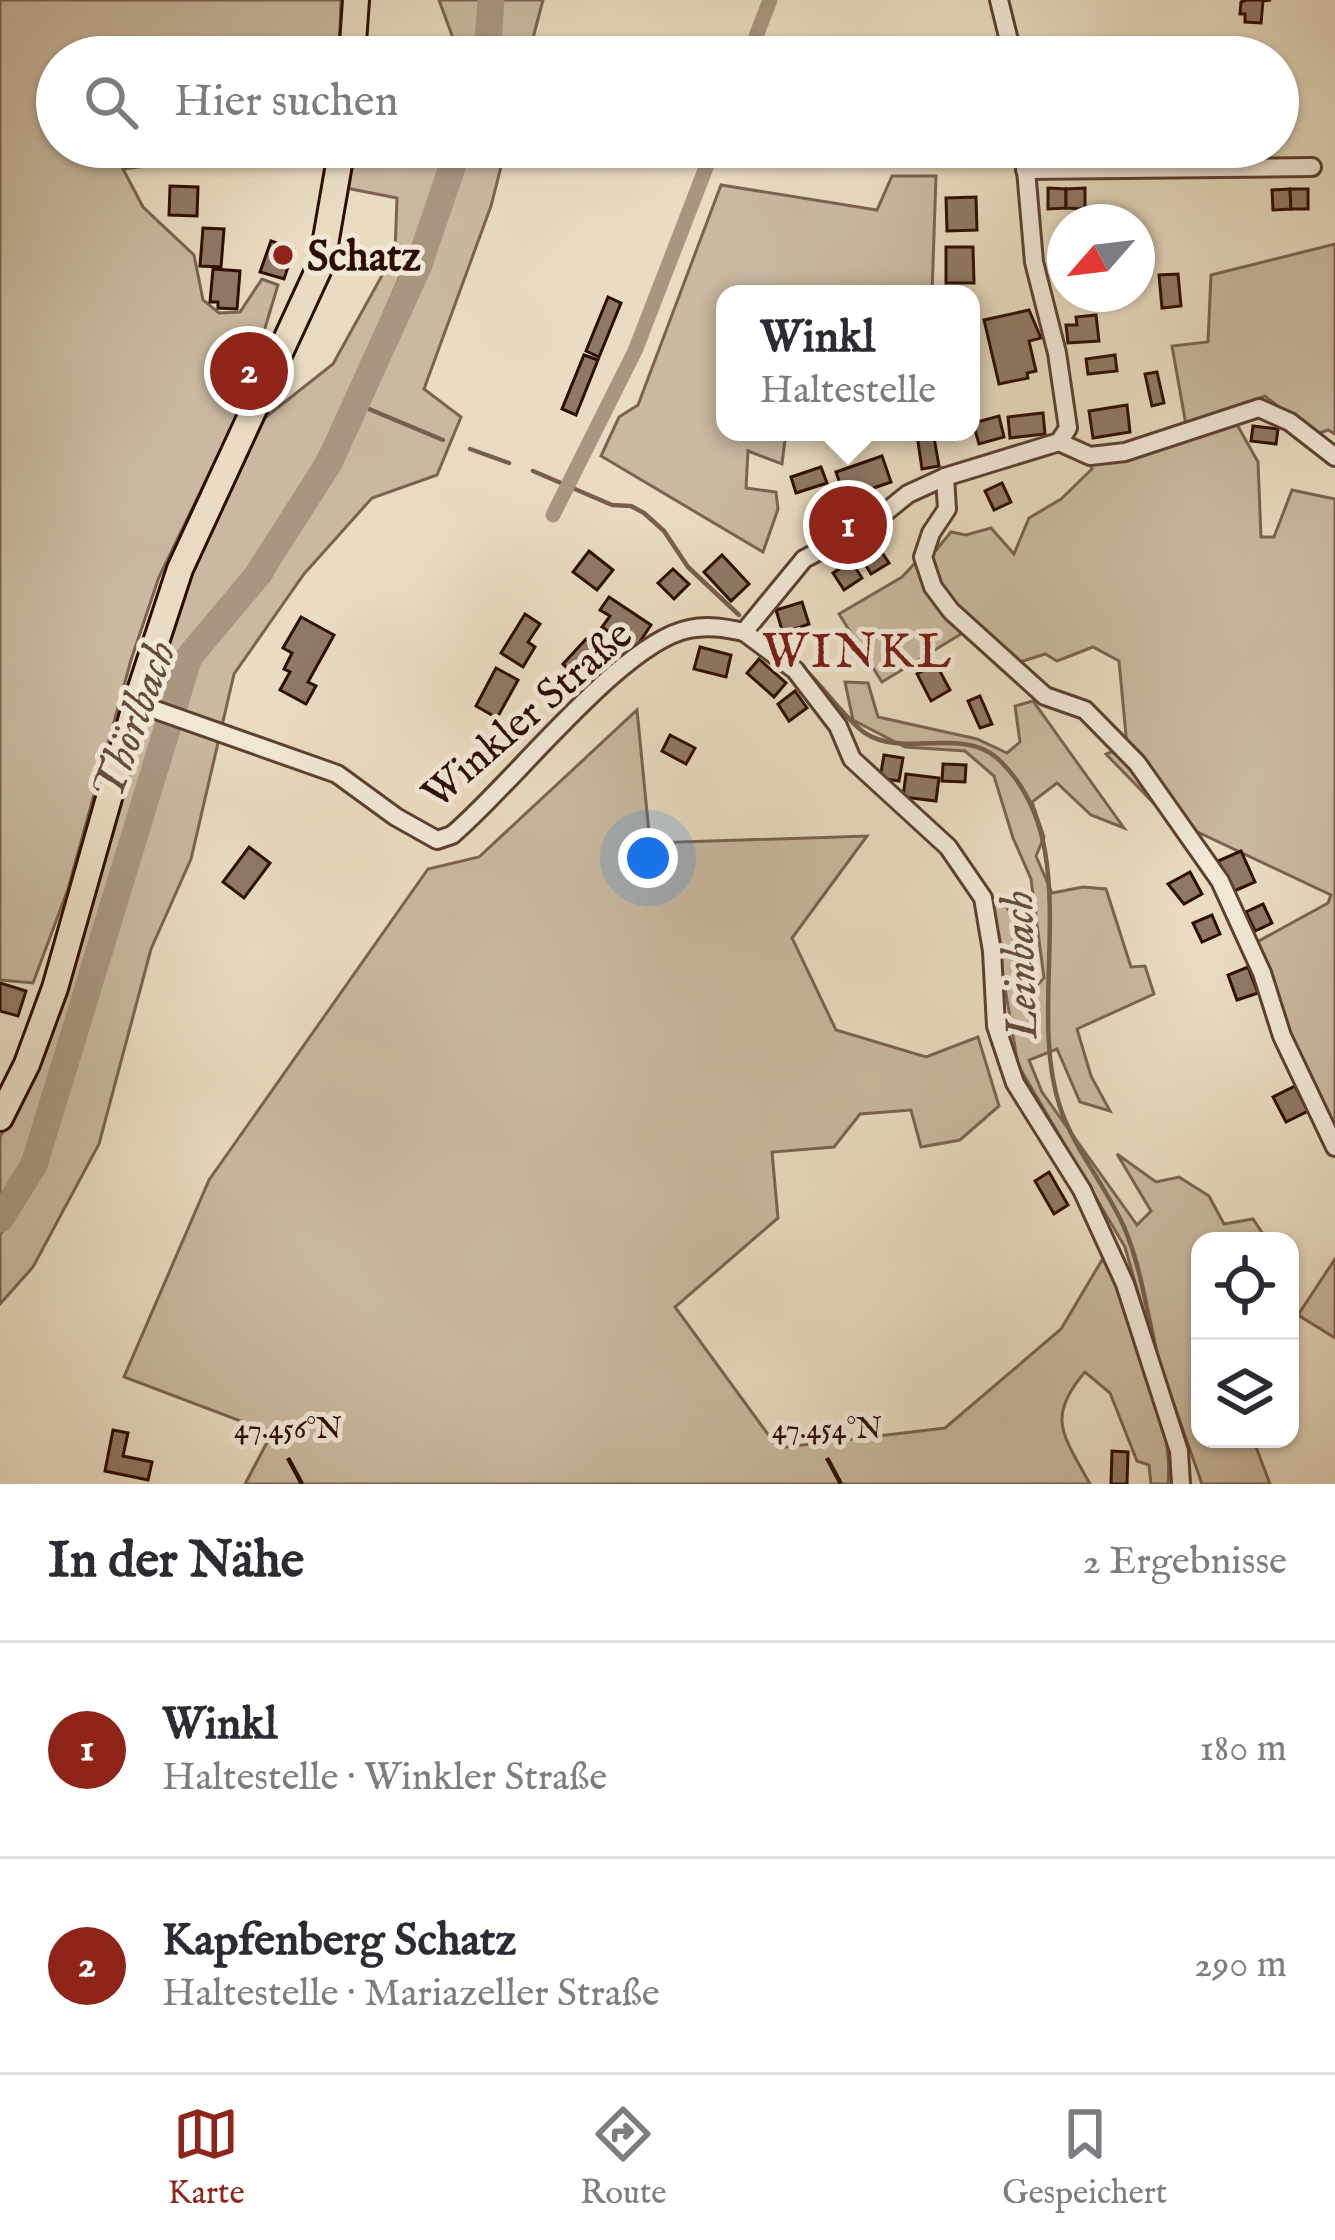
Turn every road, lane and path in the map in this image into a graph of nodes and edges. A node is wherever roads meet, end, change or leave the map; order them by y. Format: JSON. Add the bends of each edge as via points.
{"nodes":[{"id":1,"x":356,"y":0,"type":"edge"},
{"id":2,"x":999,"y":0,"type":"edge"},
{"id":3,"x":353,"y":36,"type":"edge"},
{"id":4,"x":1008,"y":36,"type":"edge"},
{"id":5,"x":1299,"y":166,"type":"edge"},
{"id":6,"x":1312,"y":166,"type":"dead end"},
{"id":7,"x":338,"y":168,"type":"edge"},
{"id":8,"x":1168,"y":168,"type":"edge"},
{"id":9,"x":1025,"y":170,"type":"joint"},
{"id":10,"x":1059,"y":442,"type":"junction"},
{"id":11,"x":1335,"y":457,"type":"edge"},
{"id":12,"x":945,"y":477,"type":"junction"},
{"id":13,"x":744,"y":632,"type":"junction"},
{"id":14,"x":140,"y":704,"type":"junction"},
{"id":15,"x":0,"y":1118,"type":"edge"},
{"id":16,"x":1335,"y":1147,"type":"edge"},
{"id":17,"x":1180,"y":1469,"type":"edge"}],
"edges":[{"from":1,"to":3,"type":"main road"},
{"from":2,"to":4,"type":"street"},
{"from":5,"to":6,"type":"street"},
{"from":7,"to":14,"type":"main road","via":[[322,262],[180,569]]},
{"from":8,"to":9,"type":"street"},
{"from":9,"to":10,"type":"street","via":[[1034,262],[1068,428]]},
{"from":10,"to":11,"type":"street","via":[[1090,457],[1125,452],[1259,408]]},
{"from":10,"to":12,"type":"street"},
{"from":12,"to":13,"type":"street","via":[[804,559]]},
{"from":12,"to":16,"type":"street","via":[[947,508],[923,557],[933,587],[1045,696],[1085,710],[1137,763],[1220,881]]},
{"from":13,"to":14,"type":"street","name":"Winkler Straße","via":[[684,629],[643,650],[481,812],[437,840],[338,774]]},
{"from":13,"to":17,"type":"street","via":[[794,670],[838,726],[852,759],[948,847],[983,898],[996,1026],[1015,1083],[1082,1190],[1125,1284]]},
{"from":14,"to":15,"type":"main road","via":[[55,988]]}]}
